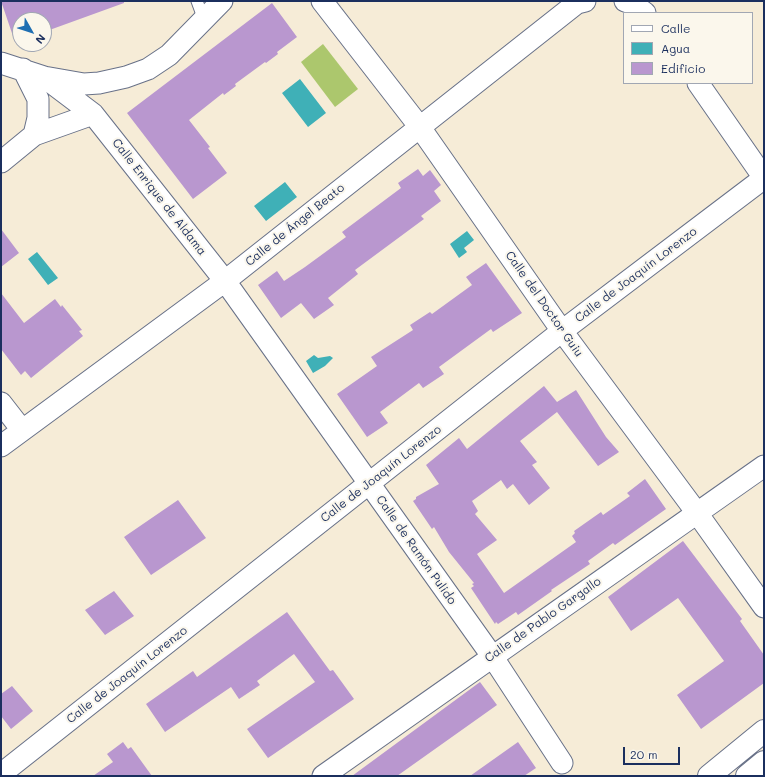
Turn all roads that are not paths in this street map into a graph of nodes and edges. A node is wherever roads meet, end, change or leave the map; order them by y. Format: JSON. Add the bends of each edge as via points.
{"nodes":[{"id":1,"x":197,"y":1,"type":"edge"},
{"id":2,"x":222,"y":1,"type":"edge"},
{"id":3,"x":322,"y":1,"type":"edge"},
{"id":4,"x":584,"y":1,"type":"edge"},
{"id":5,"x":625,"y":1,"type":"edge"},
{"id":6,"x":644,"y":12,"type":"edge"},
{"id":7,"x":204,"y":20,"type":"junction"},
{"id":8,"x":1,"y":63,"type":"edge"},
{"id":9,"x":23,"y":69,"type":"junction"},
{"id":10,"x":44,"y":77,"type":"junction"},
{"id":11,"x":99,"y":83,"type":"junction"},
{"id":12,"x":699,"y":84,"type":"edge"},
{"id":13,"x":93,"y":114,"type":"junction"},
{"id":14,"x":419,"y":126,"type":"junction"},
{"id":15,"x":34,"y":135,"type":"junction"},
{"id":16,"x":1,"y":162,"type":"edge"},
{"id":17,"x":764,"y":178,"type":"edge"},
{"id":18,"x":225,"y":281,"type":"junction"},
{"id":19,"x":562,"y":331,"type":"junction"},
{"id":20,"x":1,"y":403,"type":"edge"},
{"id":21,"x":22,"y":430,"type":"junction"},
{"id":22,"x":1,"y":446,"type":"edge"},
{"id":23,"x":764,"y":466,"type":"edge"},
{"id":24,"x":369,"y":483,"type":"junction"},
{"id":25,"x":697,"y":513,"type":"junction"},
{"id":26,"x":764,"y":608,"type":"edge"},
{"id":27,"x":492,"y":656,"type":"junction"},
{"id":28,"x":764,"y":731,"type":"edge"},
{"id":29,"x":764,"y":762,"type":"edge"},
{"id":30,"x":562,"y":763,"type":"dead end"},
{"id":31,"x":1,"y":774,"type":"edge"},
{"id":32,"x":323,"y":776,"type":"edge"},
{"id":33,"x":709,"y":776,"type":"edge"},
{"id":34,"x":747,"y":776,"type":"edge"}],
"edges":[{"from":1,"to":7,"type":"lane"},
{"from":2,"to":7,"type":"street"},
{"from":3,"to":14,"type":"street","name":"Calle del Doctor Guiu"},
{"from":4,"to":14,"type":"street","name":"Calle de Ángel Beato","via":[[577,3]]},
{"from":5,"to":6,"type":"street"},
{"from":7,"to":11,"type":"street","via":[[169,55],[148,68],[126,77]]},
{"from":8,"to":9,"type":"street"},
{"from":9,"to":10,"type":"street"},
{"from":9,"to":15,"type":"street","via":[[38,99],[38,118]]},
{"from":10,"to":11,"type":"street","via":[[84,84]]},
{"from":10,"to":13,"type":"street","name":"Calle Enrique de Aldama"},
{"from":11,"to":13,"type":"street"},
{"from":12,"to":17,"type":"street"},
{"from":13,"to":15,"type":"street"},
{"from":13,"to":18,"type":"street","name":"Calle Enrique de Aldama"},
{"from":14,"to":18,"type":"street","name":"Calle de Ángel Beato"},
{"from":14,"to":19,"type":"street","name":"Calle del Doctor Guiu"},
{"from":15,"to":16,"type":"street"},
{"from":17,"to":19,"type":"street","name":"Calle de Joaquín Lorenzo"},
{"from":18,"to":21,"type":"street","name":"Calle de Ángel Beato"},
{"from":18,"to":24,"type":"street","name":"Calle de Ramón Pulido"},
{"from":19,"to":24,"type":"street","name":"Calle de Joaquín Lorenzo"},
{"from":19,"to":25,"type":"street","name":"Calle del Doctor Guiu"},
{"from":20,"to":21,"type":"street"},
{"from":21,"to":22,"type":"street","name":"Calle de Ángel Beato"},
{"from":23,"to":25,"type":"street","name":"Calle de Pablo Gargallo"},
{"from":24,"to":27,"type":"street","name":"Calle de Ramón Pulido"},
{"from":24,"to":31,"type":"street","name":"Calle de Joaquín Lorenzo"},
{"from":25,"to":26,"type":"street","name":"Calle del Doctor Guiu"},
{"from":25,"to":27,"type":"street","name":"Calle de Pablo Gargallo"},
{"from":27,"to":30,"type":"street","name":"Calle de Ramón Pulido"},
{"from":27,"to":32,"type":"street","name":"Calle de Pablo Gargallo"},
{"from":28,"to":33,"type":"main road"},
{"from":29,"to":34,"type":"main road"}]}
